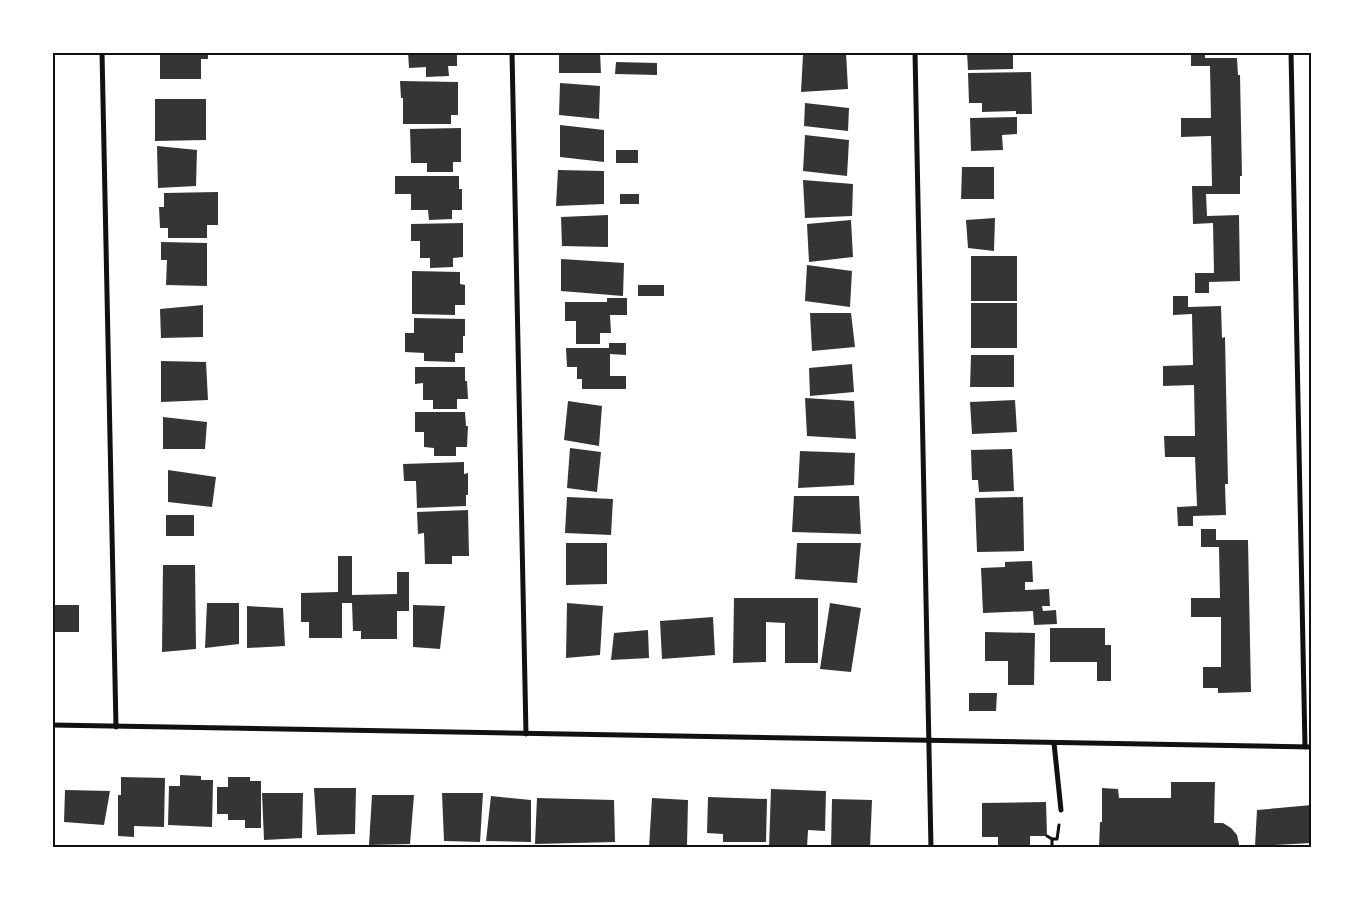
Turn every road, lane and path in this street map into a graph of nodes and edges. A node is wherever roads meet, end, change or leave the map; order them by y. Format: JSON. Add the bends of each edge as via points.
{"nodes":[{"id":1,"x":102,"y":52,"type":"edge"},
{"id":2,"x":512,"y":52,"type":"edge"},
{"id":3,"x":915,"y":52,"type":"edge"},
{"id":4,"x":1291,"y":52,"type":"edge"},
{"id":5,"x":52,"y":726,"type":"edge"},
{"id":6,"x":116,"y":726,"type":"junction"},
{"id":7,"x":526,"y":734,"type":"junction"},
{"id":8,"x":928,"y":741,"type":"junction"},
{"id":9,"x":1054,"y":743,"type":"junction"},
{"id":10,"x":1305,"y":747,"type":"junction"},
{"id":11,"x":1312,"y":747,"type":"edge"},
{"id":12,"x":1061,"y":810,"type":"joint"},
{"id":13,"x":1047,"y":836,"type":"dead end"},
{"id":14,"x":1052,"y":839,"type":"junction"},
{"id":15,"x":930,"y":848,"type":"edge"},
{"id":16,"x":1052,"y":848,"type":"edge"}],
"edges":[{"from":1,"to":6,"type":"street"},
{"from":2,"to":7,"type":"street"},
{"from":3,"to":8,"type":"street"},
{"from":4,"to":10,"type":"street"},
{"from":5,"to":6,"type":"street"},
{"from":6,"to":7,"type":"street"},
{"from":7,"to":8,"type":"street"},
{"from":8,"to":9,"type":"street"},
{"from":8,"to":15,"type":"street"},
{"from":9,"to":10,"type":"street"},
{"from":9,"to":12,"type":"street"},
{"from":10,"to":11,"type":"street"},
{"from":12,"to":14,"type":"path","via":[[1057,839]]},
{"from":13,"to":14,"type":"path"},
{"from":14,"to":16,"type":"path"}]}
